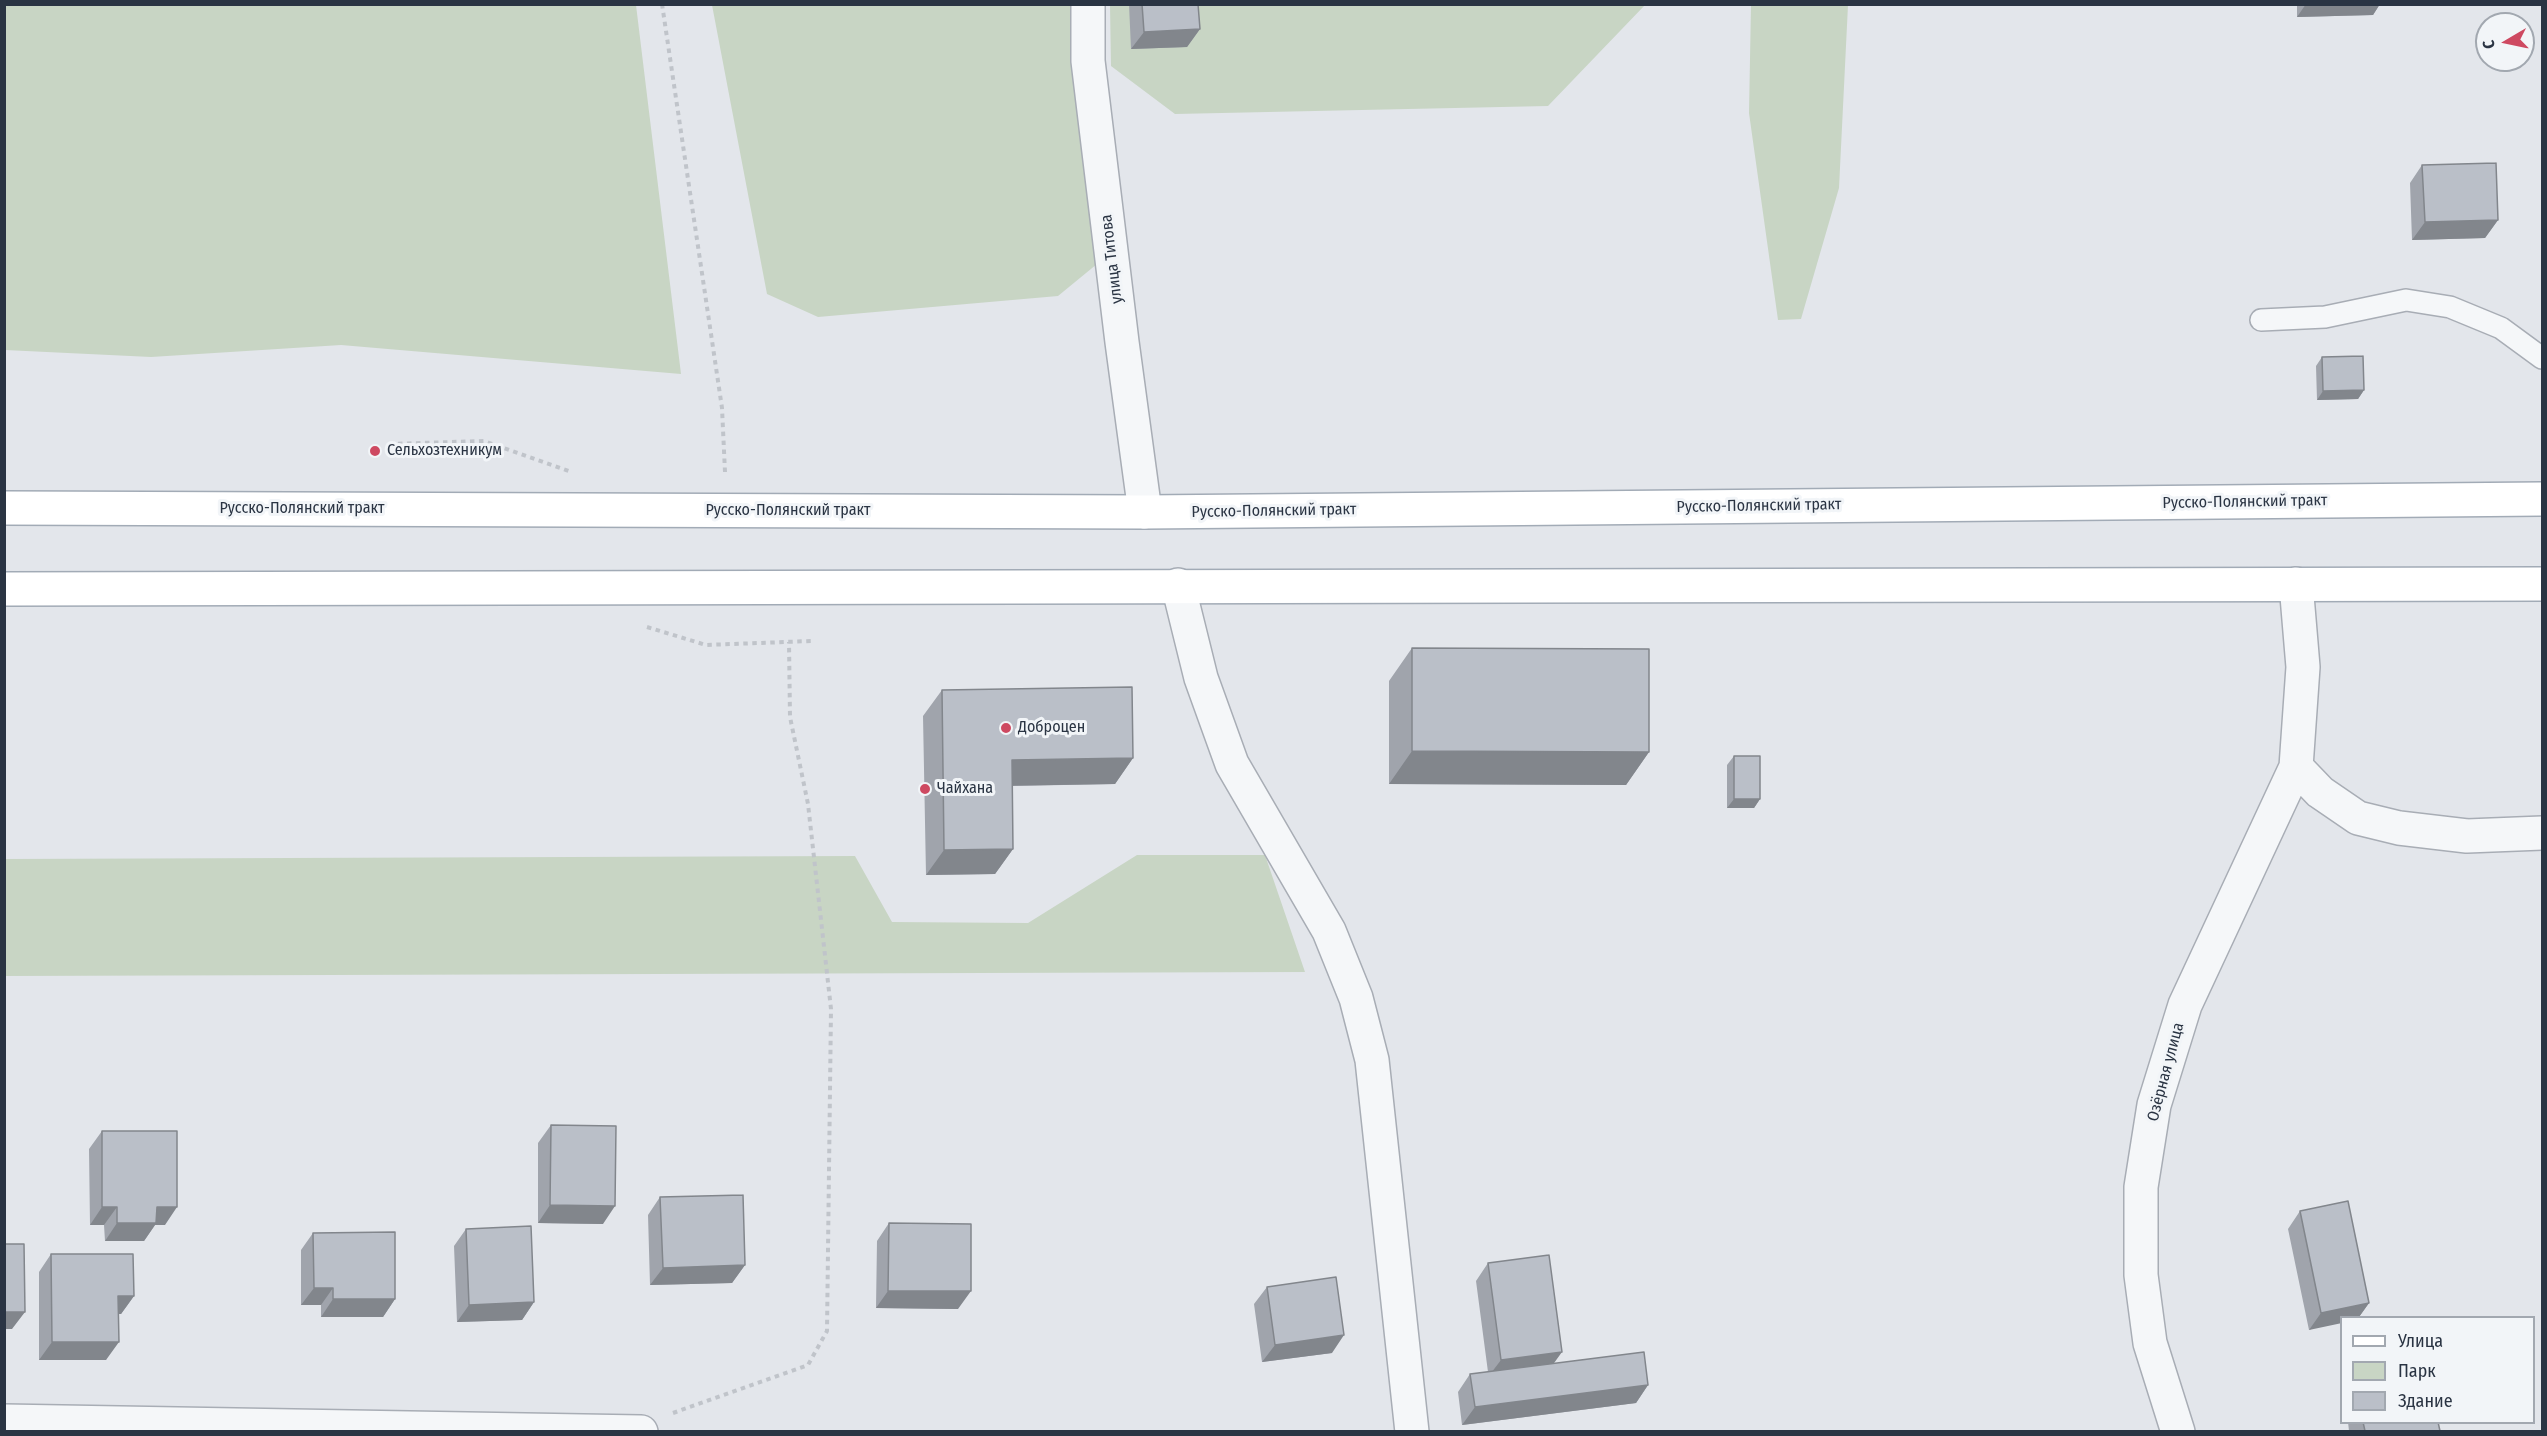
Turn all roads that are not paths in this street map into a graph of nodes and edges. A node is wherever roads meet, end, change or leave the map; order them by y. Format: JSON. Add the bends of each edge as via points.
{"nodes":[{"id":1,"x":1088,"y":4,"type":"edge"},
{"id":2,"x":2261,"y":320,"type":"dead end"},
{"id":3,"x":2542,"y":358,"type":"edge"},
{"id":4,"x":2542,"y":499,"type":"edge"},
{"id":5,"x":4,"y":508,"type":"edge"},
{"id":6,"x":1145,"y":512,"type":"junction"},
{"id":7,"x":2296,"y":584,"type":"junction"},
{"id":8,"x":2542,"y":584,"type":"edge"},
{"id":9,"x":1178,"y":585,"type":"junction"},
{"id":10,"x":4,"y":589,"type":"edge"},
{"id":11,"x":2296,"y":767,"type":"junction"},
{"id":12,"x":2542,"y":833,"type":"edge"},
{"id":13,"x":4,"y":1421,"type":"edge"},
{"id":14,"x":654,"y":1425,"type":"edge"},
{"id":15,"x":1412,"y":1431,"type":"edge"},
{"id":16,"x":2178,"y":1431,"type":"edge"}],
"edges":[{"from":1,"to":6,"type":"street","name":"улица Титова","via":[[1088,61]]},
{"from":2,"to":3,"type":"lane","via":[[2325,317],[2406,300],[2450,307],[2501,328]]},
{"from":4,"to":6,"type":"main road","name":"Русско-Полянский тракт"},
{"from":5,"to":6,"type":"main road","name":"Русско-Полянский тракт"},
{"from":7,"to":8,"type":"main road"},
{"from":7,"to":9,"type":"main road"},
{"from":7,"to":11,"type":"street","name":"Озёрная улица","via":[[2303,667]]},
{"from":9,"to":10,"type":"main road"},
{"from":9,"to":15,"type":"street","via":[[1201,678],[1232,764],[1329,930],[1356,998],[1372,1060]]},
{"from":11,"to":12,"type":"street","via":[[2320,792],[2358,818],[2399,828],[2467,836]]},
{"from":11,"to":16,"type":"street","name":"Озёрная улица","via":[[2184,1005],[2154,1105],[2141,1187],[2141,1275],[2150,1343]]},
{"from":13,"to":14,"type":"street"}]}
